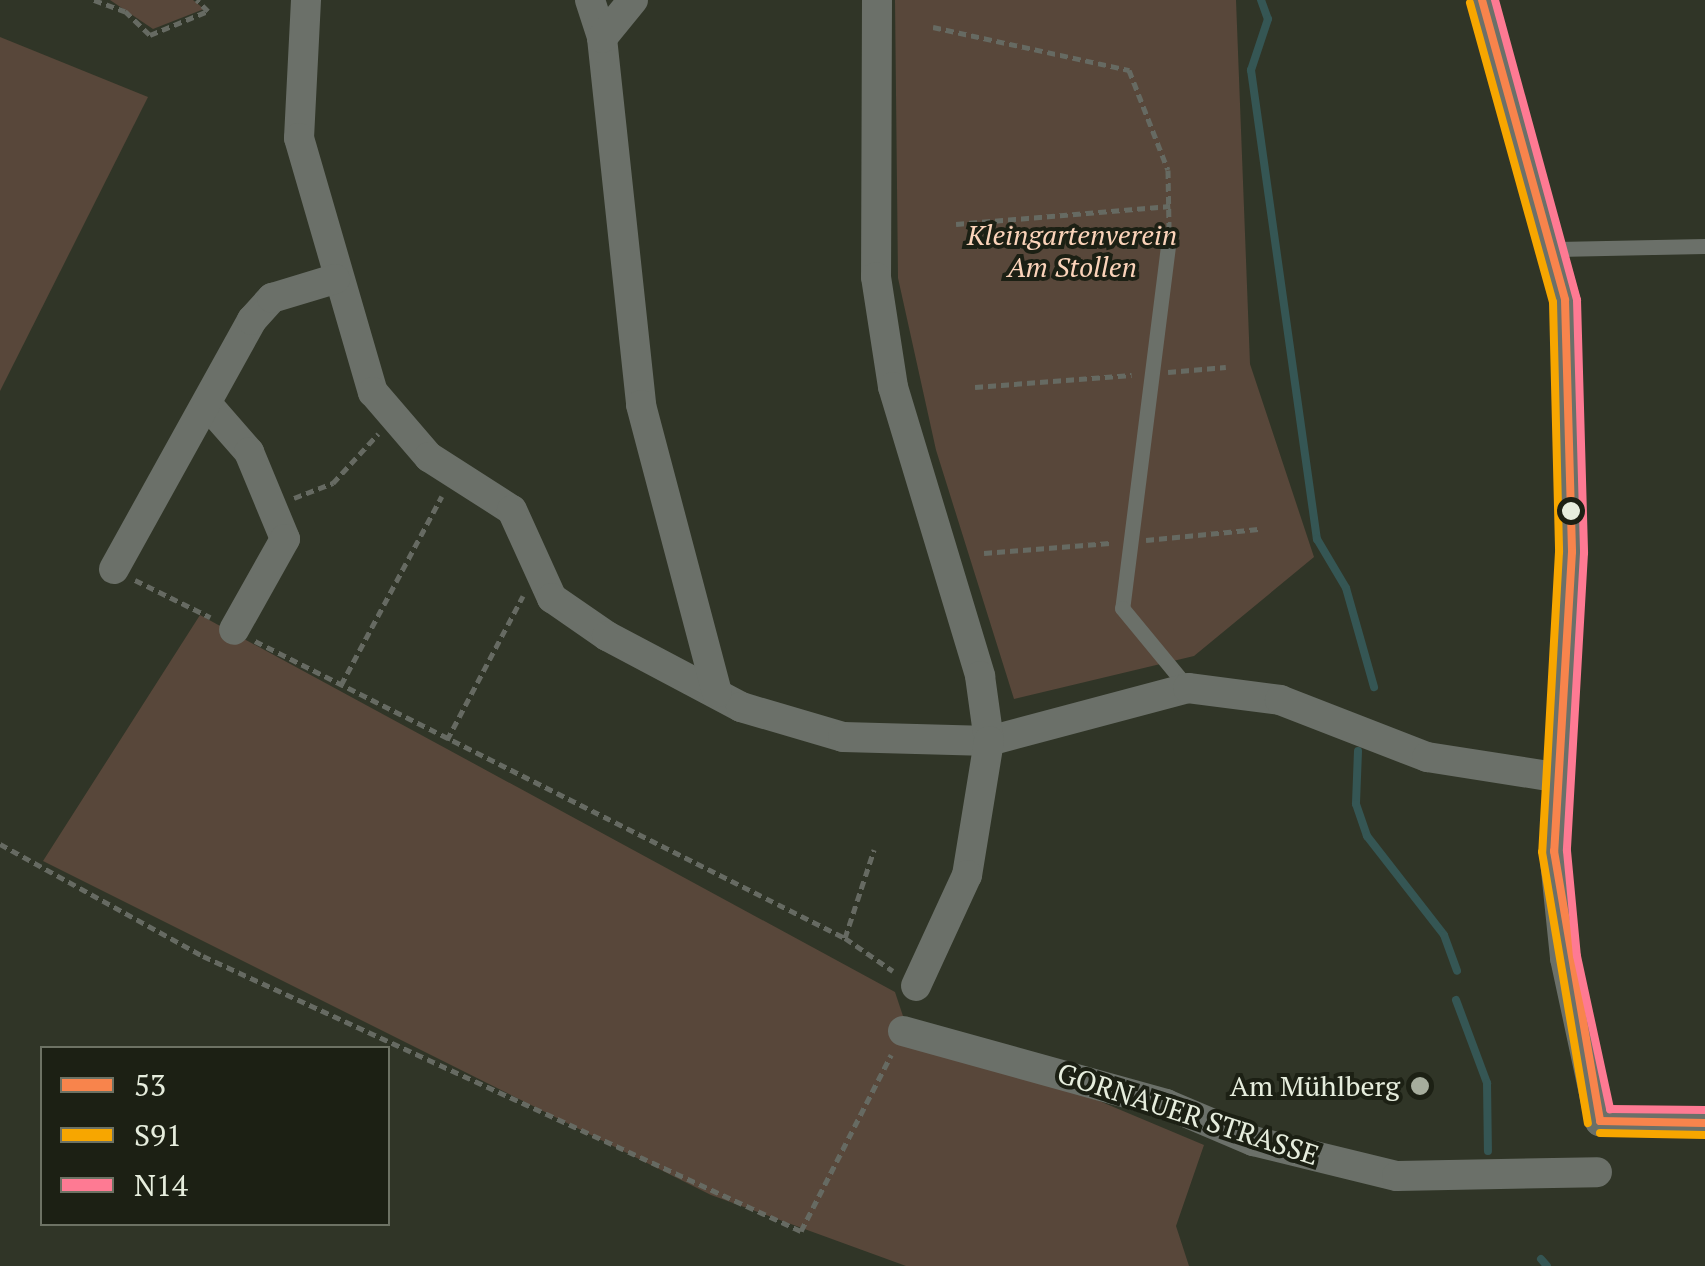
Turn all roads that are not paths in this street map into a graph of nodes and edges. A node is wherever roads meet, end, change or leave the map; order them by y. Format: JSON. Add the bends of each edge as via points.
{"nodes":[{"id":1,"x":306,"y":0,"type":"edge"},
{"id":2,"x":590,"y":0,"type":"edge"},
{"id":3,"x":633,"y":0,"type":"edge"},
{"id":4,"x":876,"y":0,"type":"edge"},
{"id":5,"x":1482,"y":0,"type":"edge"},
{"id":6,"x":602,"y":38,"type":"junction"},
{"id":7,"x":1168,"y":246,"type":"road end"},
{"id":8,"x":1705,"y":246,"type":"edge"},
{"id":9,"x":1557,"y":249,"type":"junction"},
{"id":10,"x":335,"y":279,"type":"junction"},
{"id":11,"x":207,"y":404,"type":"junction"},
{"id":12,"x":114,"y":569,"type":"road end"},
{"id":13,"x":234,"y":630,"type":"road end"},
{"id":14,"x":1188,"y":688,"type":"junction"},
{"id":15,"x":717,"y":692,"type":"junction"},
{"id":16,"x":989,"y":740,"type":"junction"},
{"id":17,"x":1554,"y":777,"type":"junction"},
{"id":18,"x":916,"y":986,"type":"road end"},
{"id":19,"x":903,"y":1030,"type":"road end"},
{"id":20,"x":1705,"y":1123,"type":"edge"},
{"id":21,"x":1596,"y":1172,"type":"dead end"}],
"edges":[{"from":1,"to":10,"type":"street","via":[[299,138]]},
{"from":2,"to":6,"type":"street"},
{"from":3,"to":6,"type":"street"},
{"from":4,"to":16,"type":"street","via":[[879,295],[894,388],[980,676]]},
{"from":5,"to":9,"type":"street"},
{"from":6,"to":15,"type":"street","via":[[641,405]]},
{"from":7,"to":14,"type":"lane","via":[[1122,608]]},
{"from":8,"to":9,"type":"lane"},
{"from":9,"to":17,"type":"street","via":[[1573,442]]},
{"from":10,"to":11,"type":"street","via":[[272,298]]},
{"from":10,"to":15,"type":"street","via":[[391,421],[512,510],[542,583],[607,636]]},
{"from":11,"to":12,"type":"street"},
{"from":11,"to":13,"type":"street","via":[[250,452],[284,538]]},
{"from":14,"to":16,"type":"street"},
{"from":14,"to":17,"type":"street","via":[[1280,700],[1427,757]]},
{"from":15,"to":16,"type":"street","via":[[776,721],[843,737]]},
{"from":16,"to":18,"type":"street","via":[[966,875]]},
{"from":17,"to":20,"type":"street","via":[[1565,958],[1600,1121]]},
{"from":19,"to":21,"type":"street","name":"GORNAUER STRASSE","via":[[1166,1104],[1253,1141],[1397,1176]]}]}
